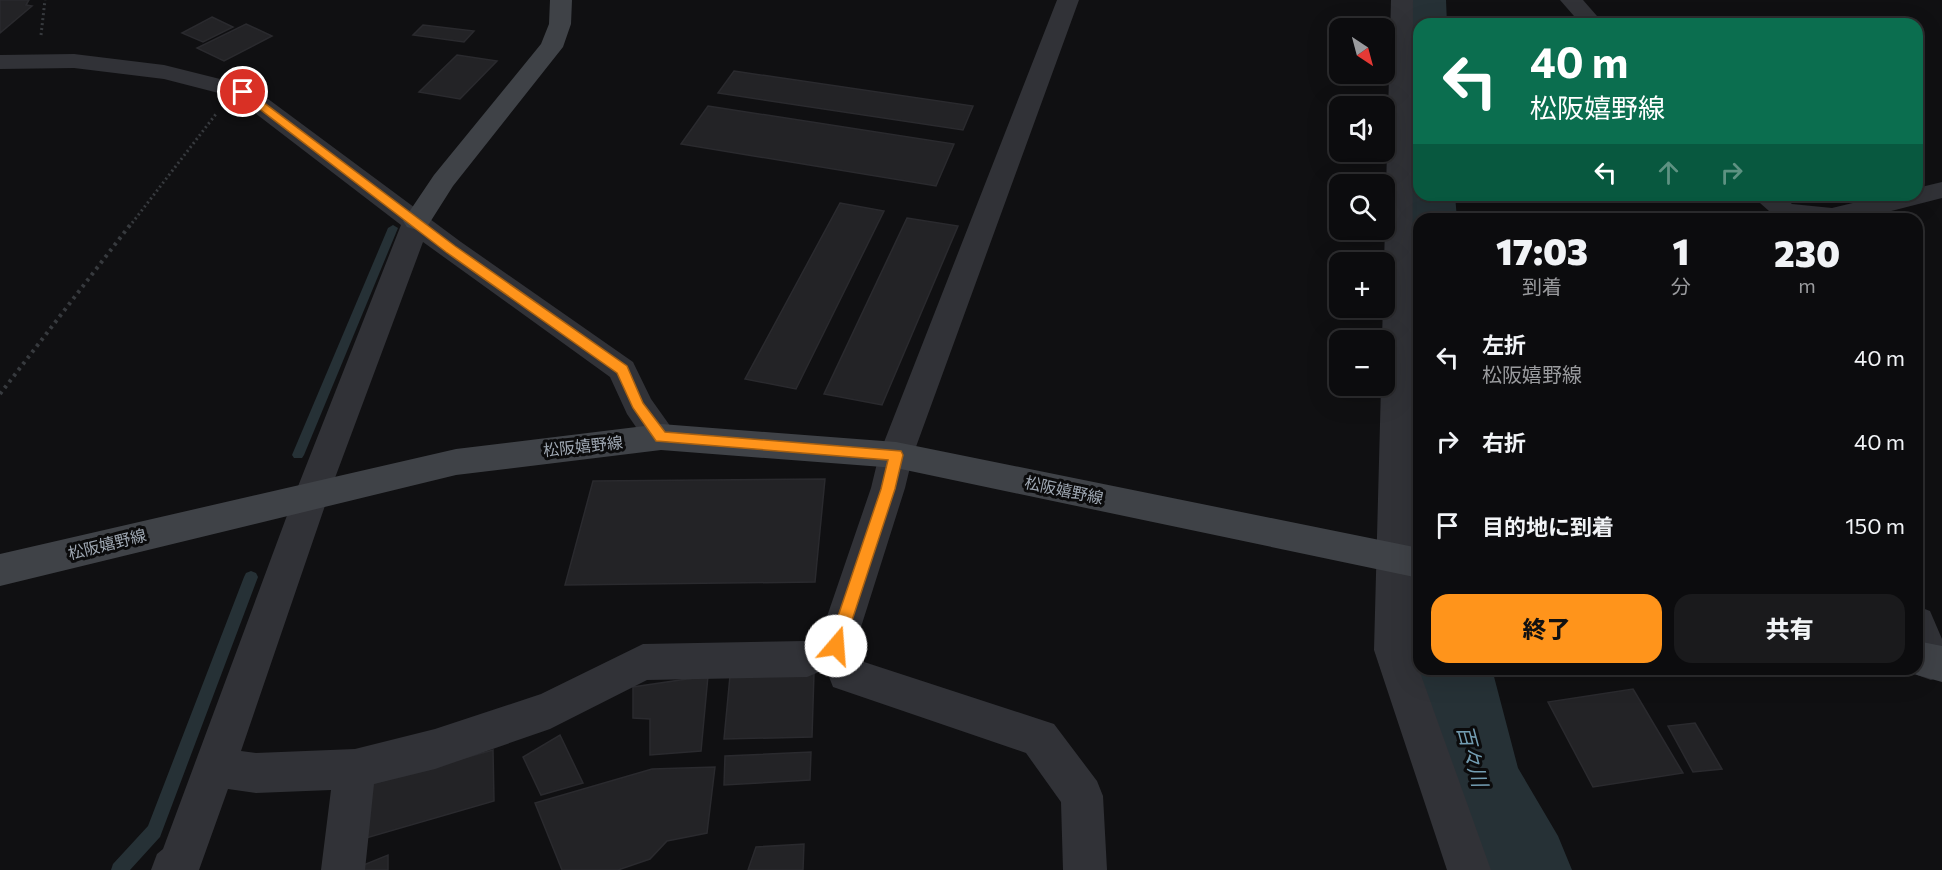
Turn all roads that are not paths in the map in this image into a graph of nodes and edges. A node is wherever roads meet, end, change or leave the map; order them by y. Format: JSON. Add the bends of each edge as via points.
{"nodes":[{"id":1,"x":561,"y":0,"type":"edge"},
{"id":2,"x":1068,"y":0,"type":"edge"},
{"id":3,"x":1402,"y":0,"type":"edge"},
{"id":4,"x":1571,"y":0,"type":"edge"},
{"id":5,"x":1588,"y":18,"type":"edge"},
{"id":6,"x":0,"y":62,"type":"edge"},
{"id":7,"x":1942,"y":190,"type":"edge"},
{"id":8,"x":1923,"y":195,"type":"edge"},
{"id":9,"x":1897,"y":201,"type":"edge"},
{"id":10,"x":1778,"y":209,"type":"edge"},
{"id":11,"x":1805,"y":213,"type":"edge"},
{"id":12,"x":1848,"y":213,"type":"edge"},
{"id":13,"x":417,"y":221,"type":"junction"},
{"id":14,"x":661,"y":437,"type":"junction"},
{"id":15,"x":896,"y":455,"type":"junction"},
{"id":16,"x":312,"y":494,"type":"junction"},
{"id":17,"x":1406,"y":560,"type":"edge"},
{"id":18,"x":0,"y":570,"type":"edge"},
{"id":19,"x":1923,"y":641,"type":"edge"},
{"id":20,"x":836,"y":646,"type":"junction"},
{"id":21,"x":1930,"y":662,"type":"edge"},
{"id":22,"x":214,"y":767,"type":"junction"},
{"id":23,"x":355,"y":769,"type":"junction"},
{"id":24,"x":178,"y":868,"type":"edge"},
{"id":25,"x":343,"y":870,"type":"edge"},
{"id":26,"x":1085,"y":870,"type":"edge"},
{"id":27,"x":1468,"y":870,"type":"edge"}],
"edges":[{"from":1,"to":13,"type":"main road","via":[[562,21],[551,47],[443,181]]},
{"from":2,"to":15,"type":"street"},
{"from":3,"to":17,"type":"street"},
{"from":4,"to":5,"type":"street"},
{"from":6,"to":13,"type":"street","via":[[74,61],[164,72],[243,92]]},
{"from":7,"to":8,"type":"street"},
{"from":9,"to":12,"type":"street"},
{"from":10,"to":11,"type":"street"},
{"from":13,"to":14,"type":"street","via":[[622,370],[638,405]]},
{"from":13,"to":16,"type":"street"},
{"from":14,"to":15,"type":"main road","name":"松阪嬉野線"},
{"from":14,"to":16,"type":"main road","name":"松阪嬉野線","via":[[456,462]]},
{"from":15,"to":17,"type":"main road","name":"松阪嬉野線"},
{"from":15,"to":20,"type":"street"},
{"from":16,"to":18,"type":"main road","name":"松阪嬉野線"},
{"from":16,"to":22,"type":"street"},
{"from":17,"to":27,"type":"street","via":[[1393,650]]},
{"from":19,"to":21,"type":"street"},
{"from":20,"to":23,"type":"street","via":[[807,659],[643,662],[550,710],[435,749]]},
{"from":20,"to":26,"type":"street","via":[[847,674],[1040,738],[1082,796]]},
{"from":22,"to":23,"type":"street","via":[[256,773]]},
{"from":22,"to":24,"type":"street"},
{"from":23,"to":25,"type":"street"}]}
